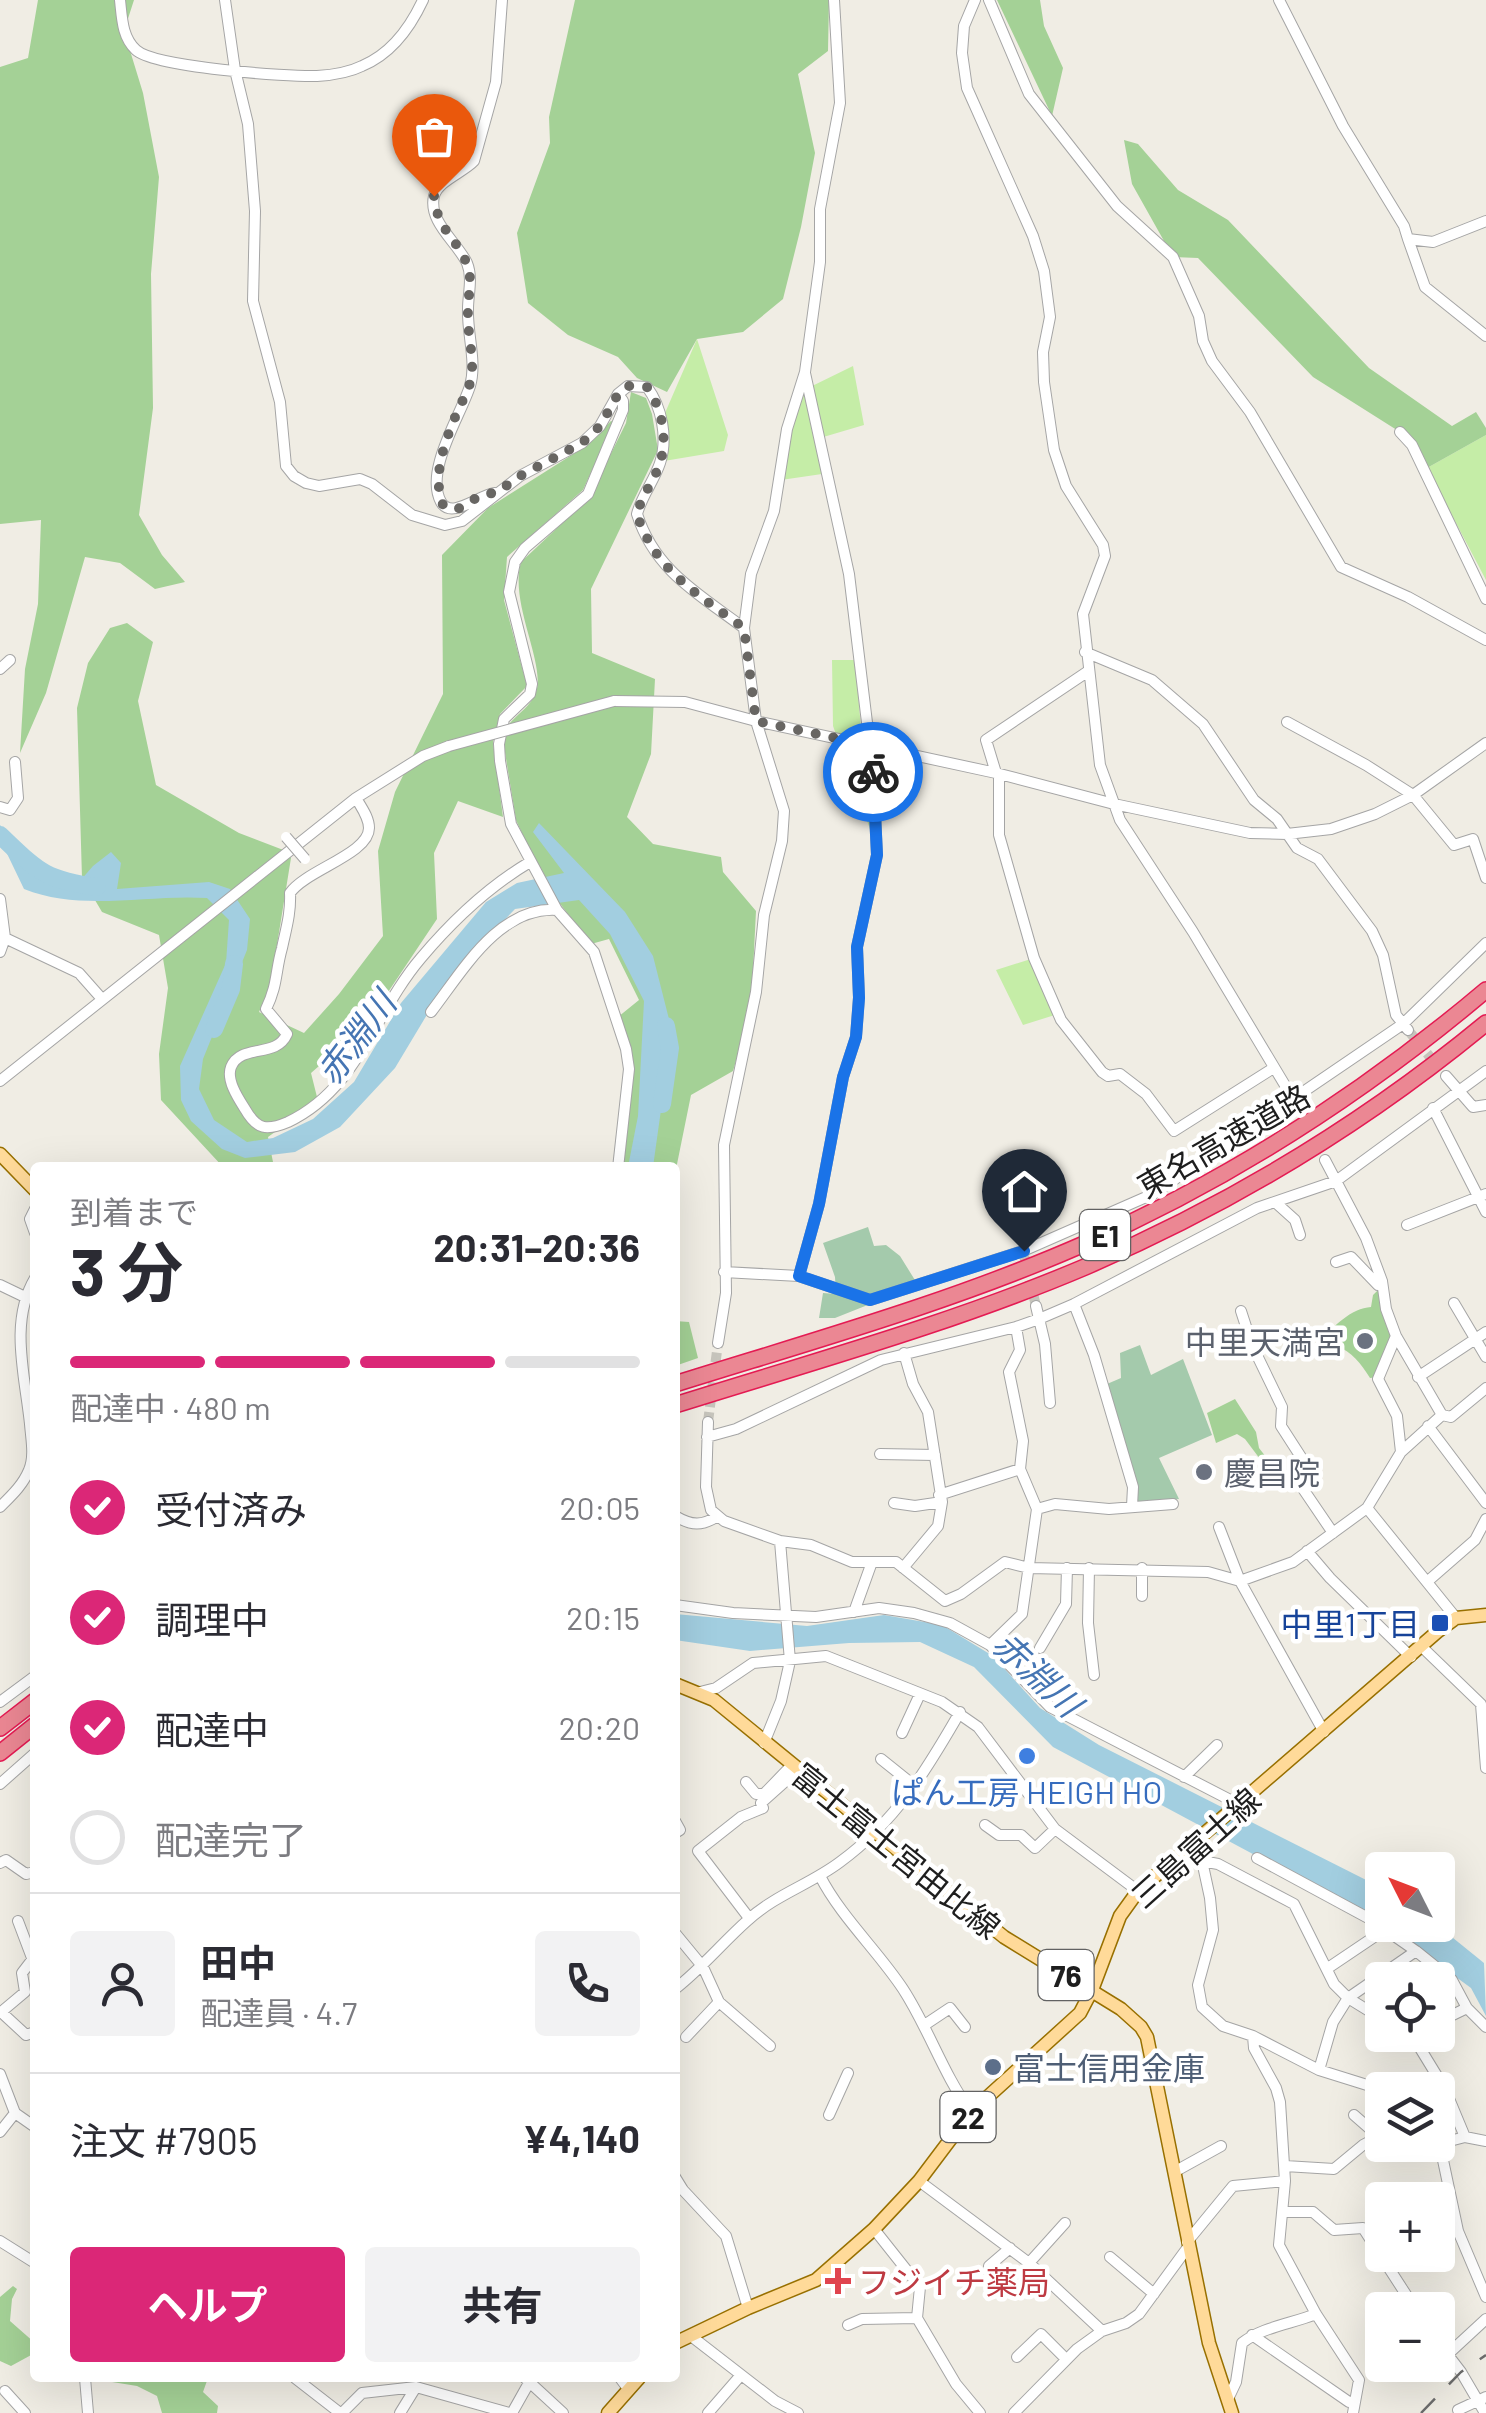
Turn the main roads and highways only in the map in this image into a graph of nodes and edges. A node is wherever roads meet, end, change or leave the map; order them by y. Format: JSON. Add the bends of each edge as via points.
{"nodes":[{"id":1,"x":1486,"y":990,"type":"edge"},
{"id":2,"x":1486,"y":1023,"type":"edge"},
{"id":3,"x":0,"y":1154,"type":"edge"},
{"id":4,"x":30,"y":1185,"type":"edge"},
{"id":5,"x":680,"y":1382,"type":"edge"},
{"id":6,"x":680,"y":1403,"type":"edge"},
{"id":7,"x":1486,"y":1615,"type":"edge"},
{"id":8,"x":680,"y":1686,"type":"edge"},
{"id":9,"x":30,"y":1706,"type":"edge"},
{"id":10,"x":0,"y":1728,"type":"edge"},
{"id":11,"x":30,"y":1729,"type":"edge"},
{"id":12,"x":0,"y":1753,"type":"edge"},
{"id":13,"x":1092,"y":1990,"type":"junction"},
{"id":14,"x":680,"y":2341,"type":"edge"},
{"id":15,"x":636,"y":2382,"type":"edge"},
{"id":16,"x":1230,"y":2406,"type":"edge"},
{"id":17,"x":608,"y":2413,"type":"edge"}],
"edges":[{"from":1,"to":5,"type":"highway","name":"東名高速道路","number":"E1","via":[[1308,1125],[1138,1220],[935,1301]]},
{"from":2,"to":6,"type":"highway","name":"東名高速道路","number":"E1","via":[[1313,1147],[1121,1250],[901,1334]]},
{"from":3,"to":4,"type":"main road"},
{"from":7,"to":13,"type":"main road","name":"三島富士線","number":"22","via":[[1456,1618],[1138,1891],[1120,1916]]},
{"from":8,"to":13,"type":"main road","name":"富士富士宮由比線","number":"76","via":[[700,1692],[1004,1937]]},
{"from":9,"to":10,"type":"highway"},
{"from":11,"to":12,"type":"highway"},
{"from":13,"to":14,"type":"main road","name":"三島富士線","number":"22","via":[[1080,2013],[971,2112],[919,2181],[816,2280]]},
{"from":13,"to":16,"type":"main road","name":"富士富士宮由比線","number":"76","via":[[1147,2037],[1209,2342]]},
{"from":15,"to":17,"type":"main road"}]}
